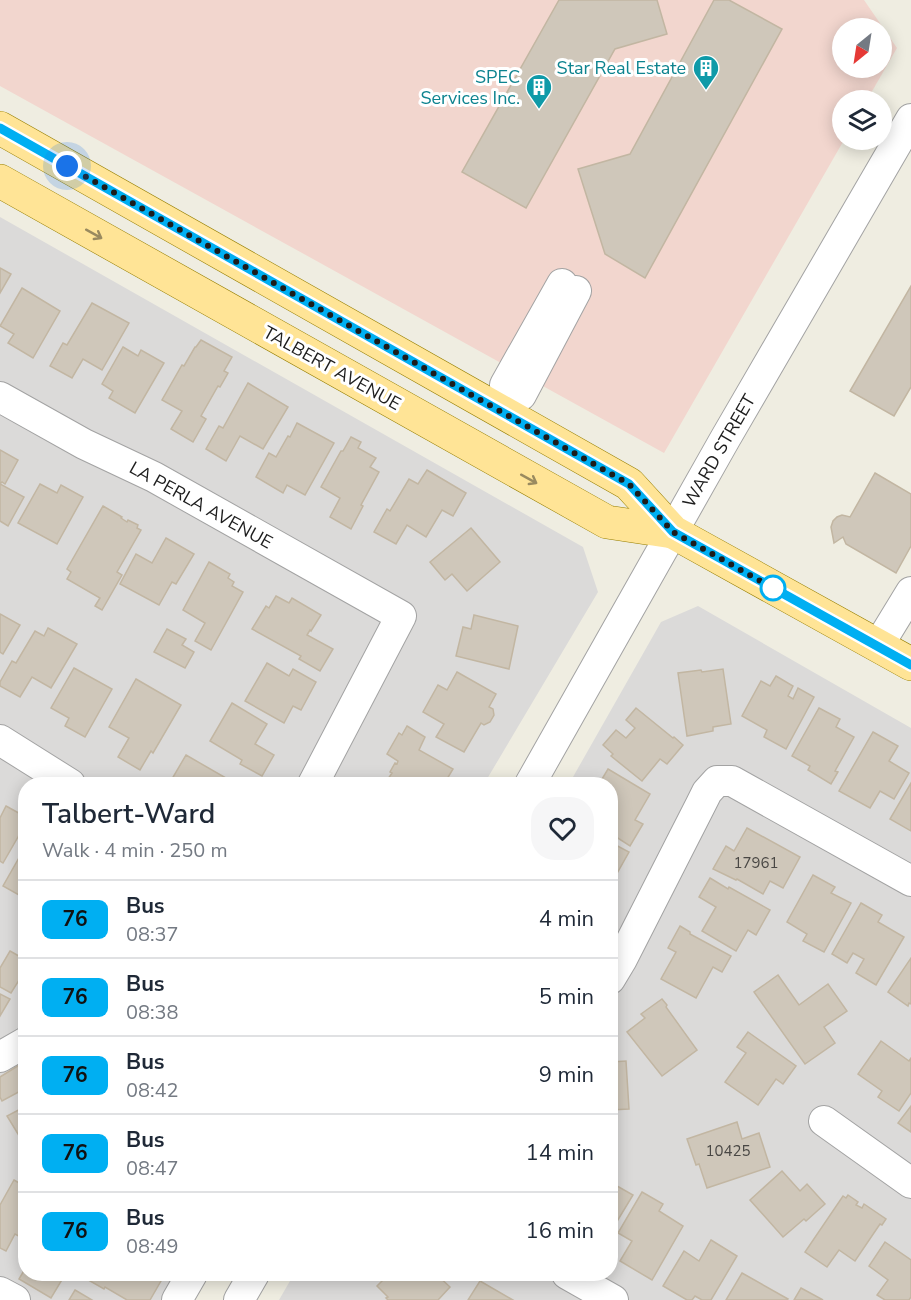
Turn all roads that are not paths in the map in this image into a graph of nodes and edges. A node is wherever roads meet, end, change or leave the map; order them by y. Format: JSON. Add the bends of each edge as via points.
{"nodes":[{"id":1,"x":911,"y":119,"type":"edge"},
{"id":2,"x":0,"y":128,"type":"edge"},
{"id":3,"x":67,"y":166,"type":"junction"},
{"id":4,"x":0,"y":181,"type":"edge"},
{"id":5,"x":43,"y":206,"type":"junction"},
{"id":6,"x":569,"y":288,"type":"dead end"},
{"id":7,"x":0,"y":397,"type":"edge"},
{"id":8,"x":505,"y":405,"type":"junction"},
{"id":9,"x":478,"y":450,"type":"junction"},
{"id":10,"x":673,"y":532,"type":"junction"},
{"id":11,"x":911,"y":591,"type":"edge"},
{"id":12,"x":878,"y":646,"type":"junction"},
{"id":13,"x":911,"y":664,"type":"edge"},
{"id":14,"x":0,"y":740,"type":"edge"},
{"id":15,"x":59,"y":777,"type":"edge"},
{"id":16,"x":317,"y":777,"type":"edge"},
{"id":17,"x":534,"y":777,"type":"edge"},
{"id":18,"x":911,"y":881,"type":"edge"},
{"id":19,"x":618,"y":966,"type":"edge"},
{"id":20,"x":18,"y":1047,"type":"edge"},
{"id":21,"x":0,"y":1057,"type":"edge"},
{"id":22,"x":824,"y":1121,"type":"dead end"},
{"id":23,"x":911,"y":1183,"type":"edge"},
{"id":24,"x":188,"y":1281,"type":"edge"},
{"id":25,"x":250,"y":1281,"type":"edge"},
{"id":26,"x":580,"y":1281,"type":"edge"},
{"id":27,"x":0,"y":1292,"type":"edge"},
{"id":28,"x":15,"y":1300,"type":"edge"},
{"id":29,"x":177,"y":1300,"type":"edge"},
{"id":30,"x":239,"y":1300,"type":"edge"},
{"id":31,"x":614,"y":1300,"type":"edge"}],
"edges":[{"from":1,"to":10,"type":"street","name":"WARD STREET"},
{"from":2,"to":3,"type":"main road","name":"TALBERT AVENUE"},
{"from":3,"to":5,"type":"main road"},
{"from":3,"to":8,"type":"main road","name":"TALBERT AVENUE"},
{"from":4,"to":5,"type":"main road","name":"TALBERT AVENUE"},
{"from":5,"to":9,"type":"main road","name":"TALBERT AVENUE","one_way":true},
{"from":6,"to":8,"type":"street","via":[[505,385]]},
{"from":7,"to":16,"type":"street","name":"LA PERLA AVENUE","via":[[154,477],[401,616]]},
{"from":8,"to":9,"type":"main road"},
{"from":8,"to":10,"type":"main road","name":"TALBERT AVENUE","via":[[629,484]]},
{"from":9,"to":10,"type":"main road","name":"TALBERT AVENUE","one_way":true,"via":[[607,522]]},
{"from":10,"to":12,"type":"main road","name":"TALBERT AVENUE"},
{"from":10,"to":17,"type":"street","name":"WARD STREET"},
{"from":11,"to":12,"type":"street"},
{"from":12,"to":13,"type":"main road","name":"TALBERT AVENUE"},
{"from":14,"to":15,"type":"street"},
{"from":18,"to":19,"type":"street","via":[[732,781],[717,781],[707,792]]},
{"from":20,"to":21,"type":"street"},
{"from":22,"to":23,"type":"street"},
{"from":24,"to":29,"type":"street"},
{"from":25,"to":30,"type":"street"},
{"from":26,"to":31,"type":"street"},
{"from":27,"to":28,"type":"street"}]}
